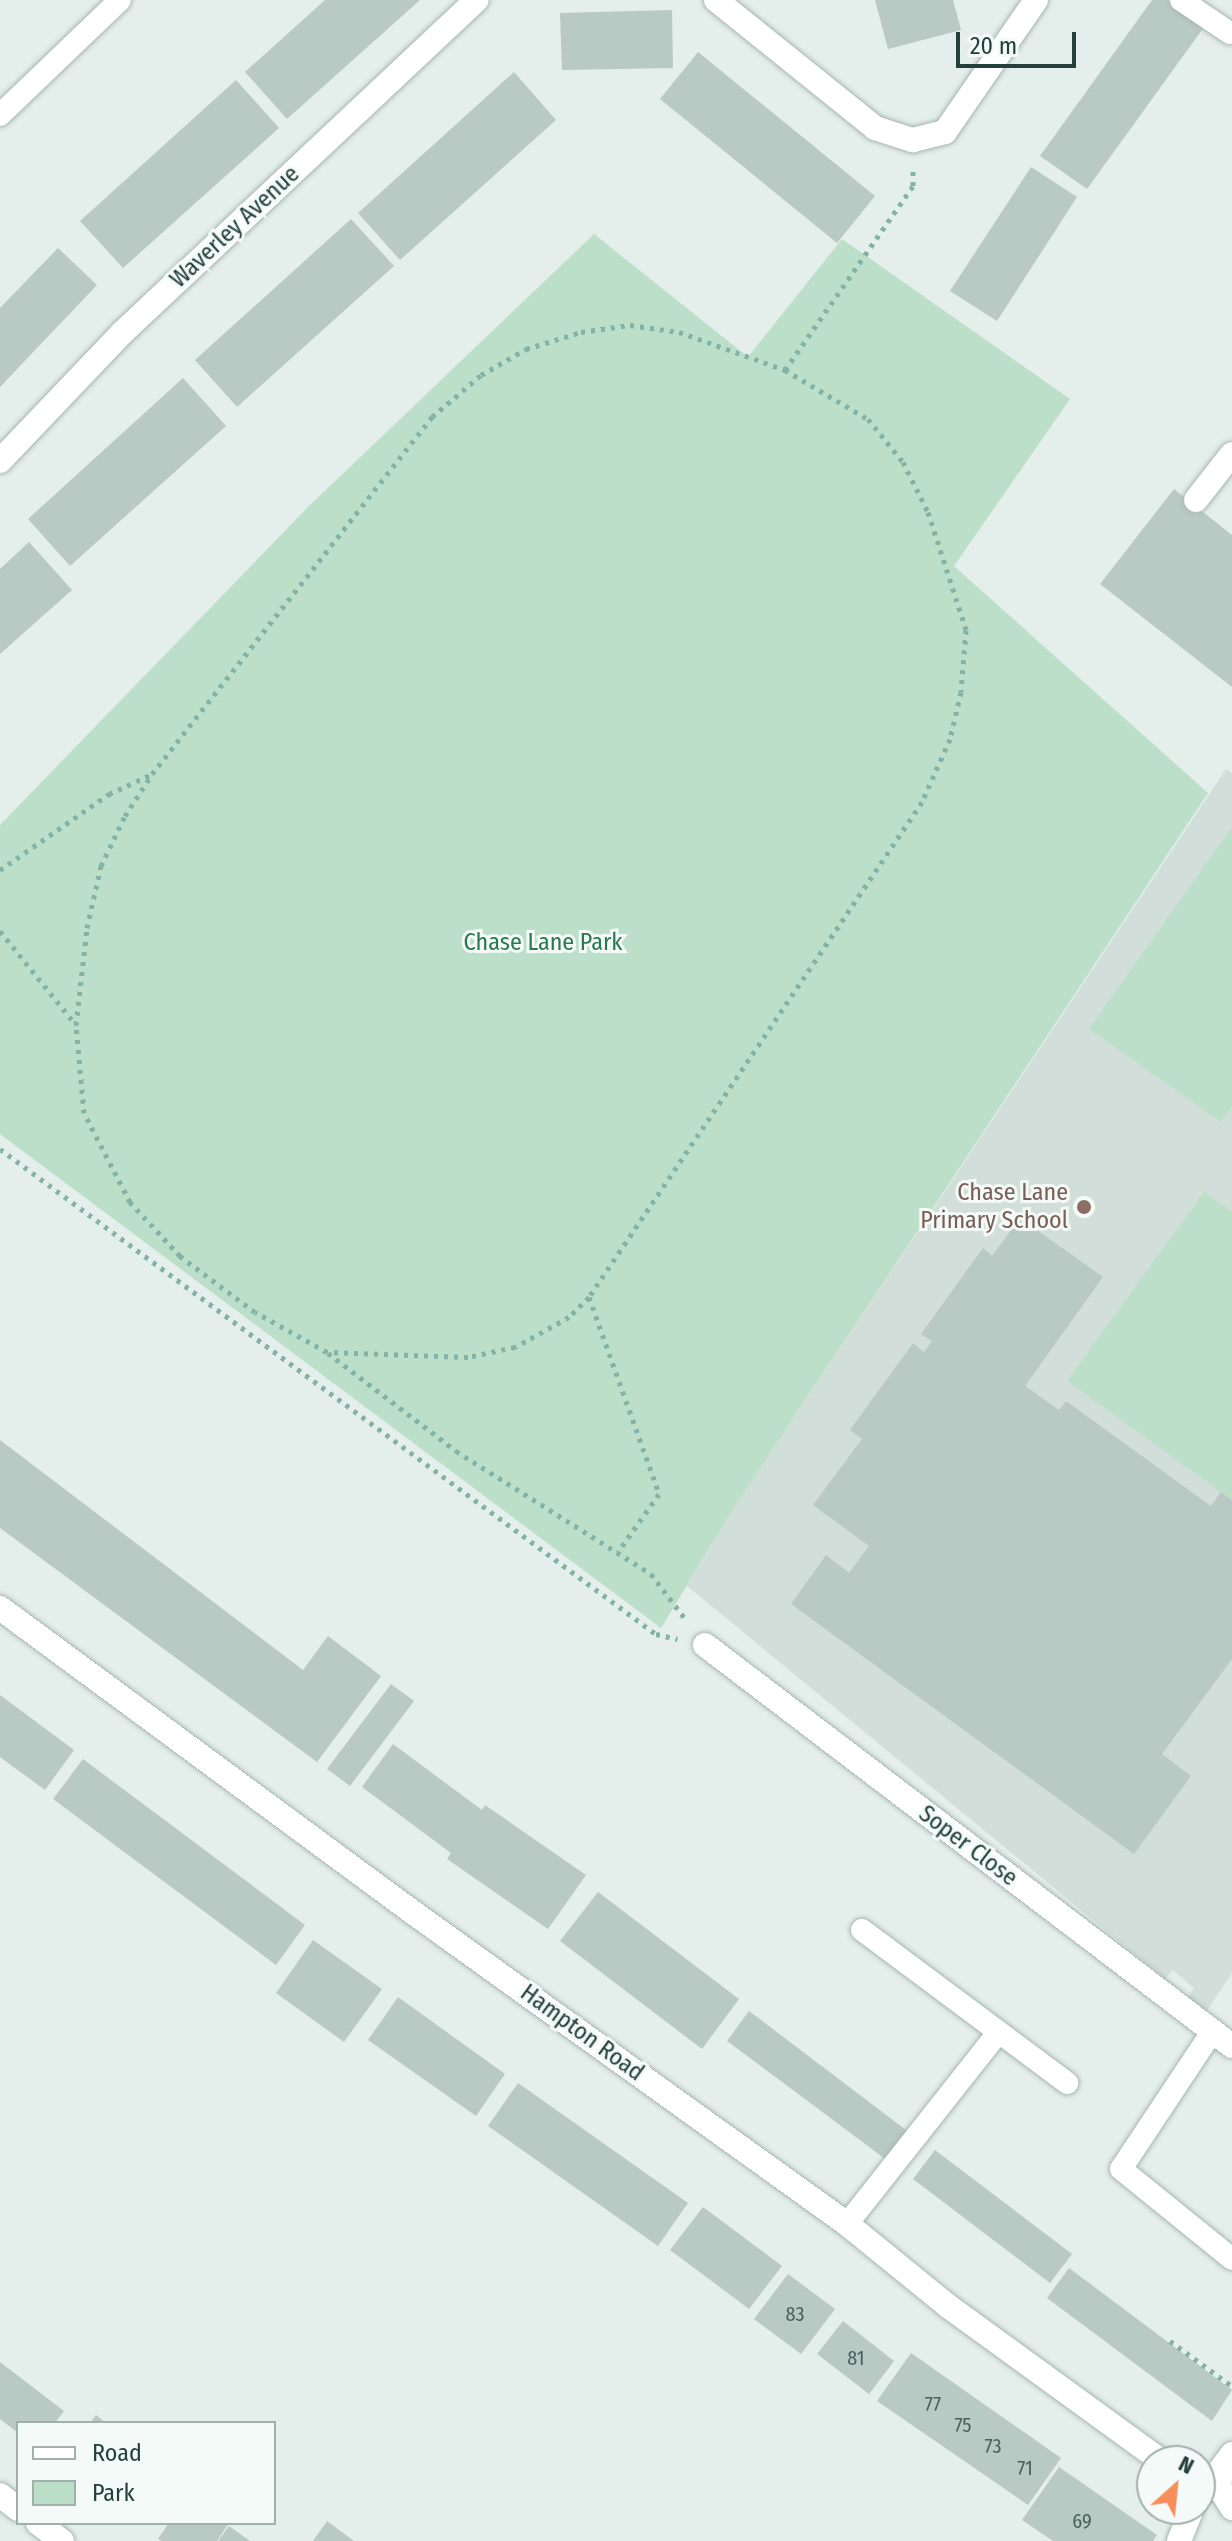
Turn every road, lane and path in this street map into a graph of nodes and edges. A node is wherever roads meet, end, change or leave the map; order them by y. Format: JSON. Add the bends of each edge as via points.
{"nodes":[{"id":1,"x":120,"y":0,"type":"edge"},
{"id":2,"x":477,"y":0,"type":"edge"},
{"id":3,"x":716,"y":0,"type":"edge"},
{"id":4,"x":1036,"y":0,"type":"edge"},
{"id":5,"x":1181,"y":0,"type":"edge"},
{"id":6,"x":1230,"y":33,"type":"dead end"},
{"id":7,"x":0,"y":115,"type":"edge"},
{"id":8,"x":913,"y":140,"type":"junction"},
{"id":9,"x":785,"y":370,"type":"junction"},
{"id":10,"x":1232,"y":454,"type":"edge"},
{"id":11,"x":0,"y":461,"type":"edge"},
{"id":12,"x":1196,"y":500,"type":"dead end"},
{"id":13,"x":152,"y":774,"type":"junction"},
{"id":14,"x":0,"y":870,"type":"edge"},
{"id":15,"x":0,"y":931,"type":"edge"},
{"id":16,"x":76,"y":1025,"type":"junction"},
{"id":17,"x":0,"y":1149,"type":"edge"},
{"id":18,"x":589,"y":1297,"type":"junction"},
{"id":19,"x":327,"y":1352,"type":"junction"},
{"id":20,"x":618,"y":1552,"type":"junction"},
{"id":21,"x":0,"y":1608,"type":"edge"},
{"id":22,"x":656,"y":1634,"type":"dead end"},
{"id":23,"x":705,"y":1645,"type":"joint"},
{"id":24,"x":862,"y":1930,"type":"dead end"},
{"id":25,"x":998,"y":2033,"type":"junction"},
{"id":26,"x":1222,"y":2039,"type":"edge"},
{"id":27,"x":1067,"y":2083,"type":"dead end"},
{"id":28,"x":847,"y":2224,"type":"junction"},
{"id":29,"x":1232,"y":2259,"type":"edge"},
{"id":30,"x":1170,"y":2341,"type":"dead end"},
{"id":31,"x":1232,"y":2386,"type":"edge"},
{"id":32,"x":1139,"y":2445,"type":"edge"},
{"id":33,"x":1232,"y":2454,"type":"edge"},
{"id":34,"x":1216,"y":2479,"type":"edge"},
{"id":35,"x":0,"y":2495,"type":"edge"},
{"id":36,"x":1216,"y":2495,"type":"edge"},
{"id":37,"x":16,"y":2507,"type":"edge"},
{"id":38,"x":1232,"y":2508,"type":"edge"},
{"id":39,"x":41,"y":2525,"type":"edge"},
{"id":40,"x":62,"y":2541,"type":"edge"}],
"edges":[{"from":1,"to":7,"type":"lane"},
{"from":2,"to":11,"type":"street","name":"Waverley Avenue","via":[[123,332]]},
{"from":3,"to":8,"type":"street","via":[[875,128]]},
{"from":4,"to":8,"type":"street","via":[[945,132]]},
{"from":5,"to":6,"type":"lane"},
{"from":8,"to":9,"type":"path","via":[[913,186]]},
{"from":9,"to":13,"type":"path","via":[[679,332],[630,325],[581,332],[526,349],[481,375],[432,417]]},
{"from":9,"to":18,"type":"path","via":[[868,419],[903,462],[928,512],[966,630],[961,692],[950,739],[922,802]]},
{"from":10,"to":12,"type":"street"},
{"from":13,"to":14,"type":"path","via":[[109,794]]},
{"from":13,"to":16,"type":"path","via":[[101,866],[87,928]]},
{"from":15,"to":16,"type":"path"},
{"from":16,"to":19,"type":"path","via":[[84,1113],[130,1202],[180,1256],[255,1312]]},
{"from":17,"to":22,"type":"path"},
{"from":18,"to":19,"type":"path","via":[[569,1317],[515,1347],[468,1357]]},
{"from":18,"to":20,"type":"path","via":[[659,1494]]},
{"from":19,"to":20,"type":"path","via":[[456,1451]]},
{"from":20,"to":23,"type":"path","via":[[651,1574]]},
{"from":21,"to":28,"type":"street","name":"Hampton Road"},
{"from":23,"to":26,"type":"street","name":"Soper Close"},
{"from":24,"to":25,"type":"lane"},
{"from":25,"to":27,"type":"lane"},
{"from":25,"to":28,"type":"lane"},
{"from":26,"to":29,"type":"lane","via":[[1121,2169]]},
{"from":28,"to":32,"type":"street","name":"Hampton Road","via":[[948,2306]]},
{"from":30,"to":31,"type":"path"},
{"from":33,"to":34,"type":"street"},
{"from":35,"to":37,"type":"street"},
{"from":36,"to":38,"type":"street"},
{"from":39,"to":40,"type":"street"}]}
